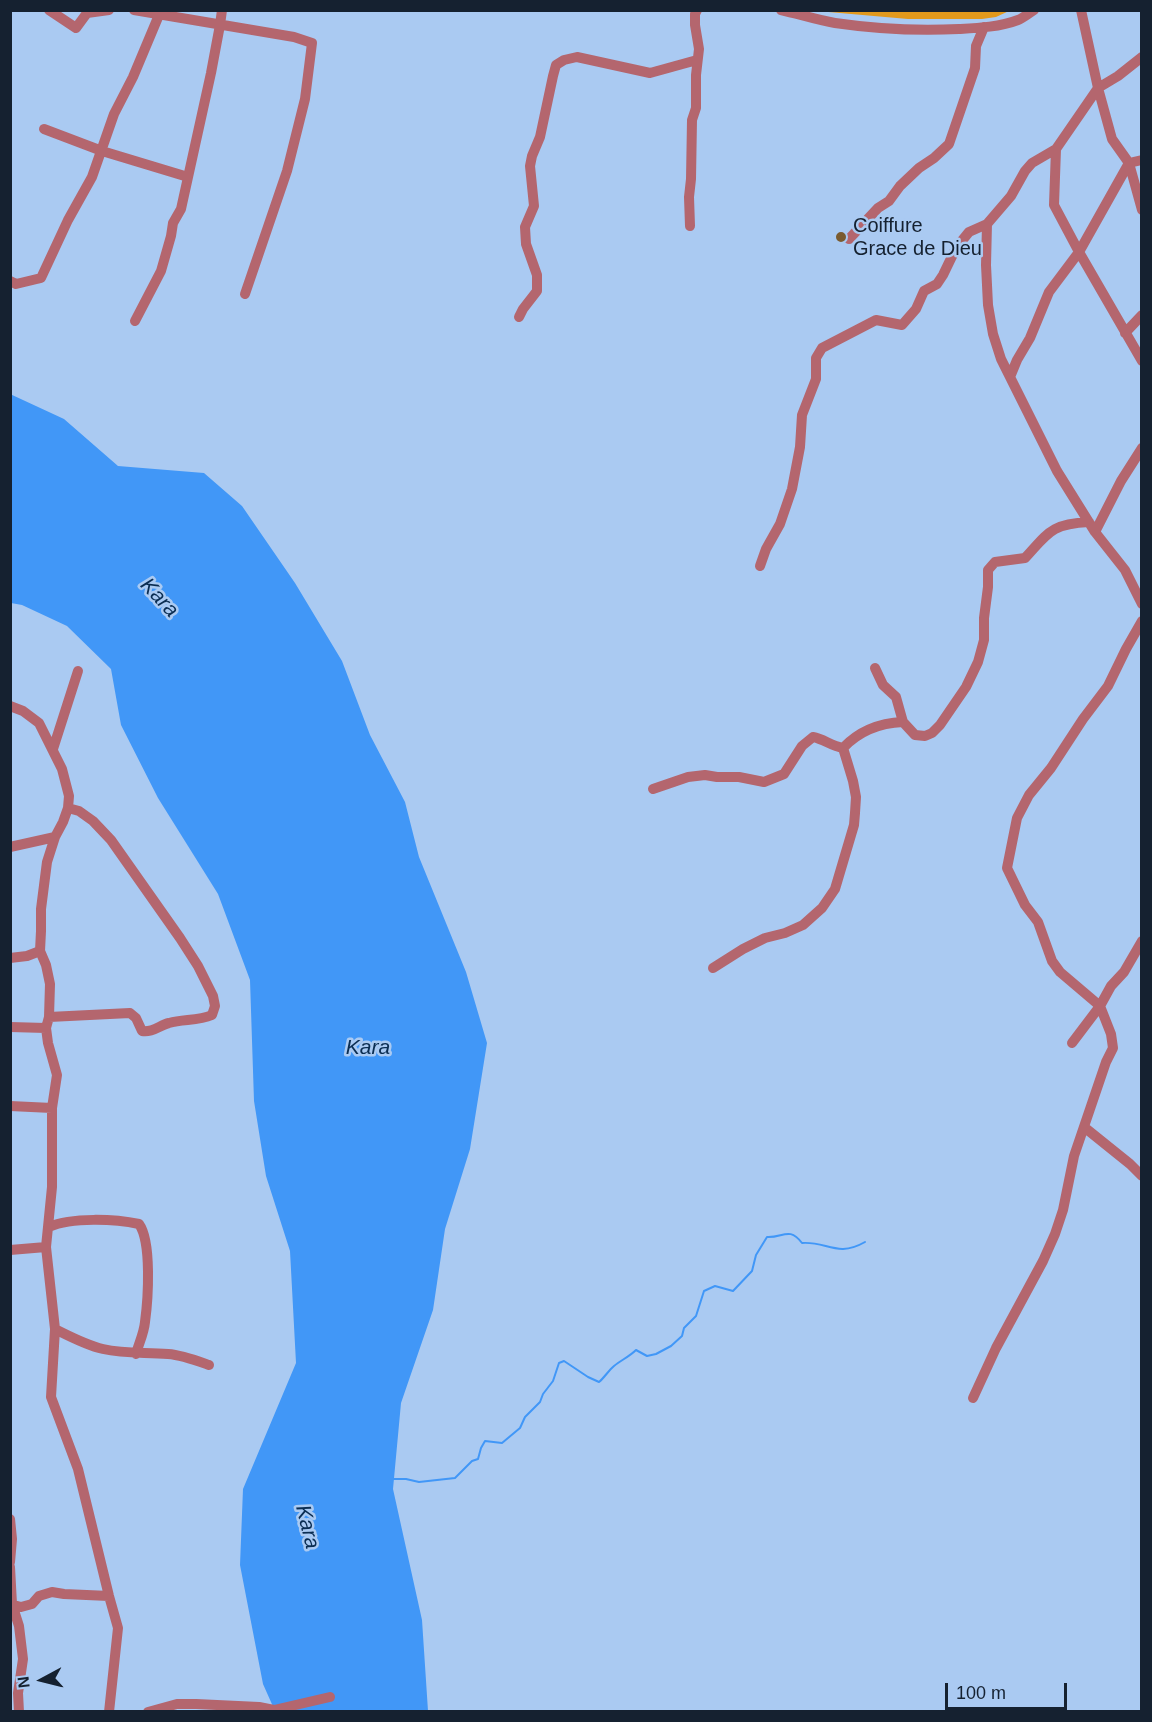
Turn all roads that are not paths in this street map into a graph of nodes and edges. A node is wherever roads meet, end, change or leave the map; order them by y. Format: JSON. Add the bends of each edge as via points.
{"nodes":[{"id":1,"x":49,"y":10,"type":"edge"},
{"id":2,"x":109,"y":10,"type":"edge"},
{"id":3,"x":135,"y":10,"type":"edge"},
{"id":4,"x":222,"y":10,"type":"edge"},
{"id":5,"x":697,"y":10,"type":"edge"},
{"id":6,"x":781,"y":10,"type":"edge"},
{"id":7,"x":1034,"y":10,"type":"edge"},
{"id":8,"x":1082,"y":10,"type":"edge"},
{"id":9,"x":159,"y":15,"type":"junction"},
{"id":10,"x":220,"y":25,"type":"junction"},
{"id":11,"x":984,"y":27,"type":"junction"},
{"id":12,"x":1142,"y":57,"type":"edge"},
{"id":13,"x":698,"y":60,"type":"junction"},
{"id":14,"x":1098,"y":88,"type":"junction"},
{"id":15,"x":44,"y":129,"type":"dead end"},
{"id":16,"x":1056,"y":149,"type":"junction"},
{"id":17,"x":102,"y":151,"type":"junction"},
{"id":18,"x":1142,"y":160,"type":"edge"},
{"id":19,"x":1128,"y":163,"type":"junction"},
{"id":20,"x":188,"y":177,"type":"junction"},
{"id":21,"x":1142,"y":210,"type":"edge"},
{"id":22,"x":987,"y":224,"type":"junction"},
{"id":23,"x":690,"y":226,"type":"dead end"},
{"id":24,"x":849,"y":239,"type":"dead end"},
{"id":25,"x":1078,"y":252,"type":"junction"},
{"id":26,"x":10,"y":281,"type":"edge"},
{"id":27,"x":245,"y":294,"type":"dead end"},
{"id":28,"x":1142,"y":315,"type":"edge"},
{"id":29,"x":519,"y":317,"type":"dead end"},
{"id":30,"x":135,"y":321,"type":"dead end"},
{"id":31,"x":1125,"y":333,"type":"junction"},
{"id":32,"x":1142,"y":361,"type":"edge"},
{"id":33,"x":1010,"y":377,"type":"junction"},
{"id":34,"x":1142,"y":448,"type":"edge"},
{"id":35,"x":1089,"y":522,"type":"junction"},
{"id":36,"x":1095,"y":532,"type":"junction"},
{"id":37,"x":760,"y":566,"type":"dead end"},
{"id":38,"x":1142,"y":604,"type":"edge"},
{"id":39,"x":1142,"y":621,"type":"edge"},
{"id":40,"x":875,"y":668,"type":"dead end"},
{"id":41,"x":78,"y":671,"type":"dead end"},
{"id":42,"x":10,"y":706,"type":"edge"},
{"id":43,"x":903,"y":722,"type":"junction"},
{"id":44,"x":843,"y":748,"type":"junction"},
{"id":45,"x":53,"y":749,"type":"junction"},
{"id":46,"x":653,"y":789,"type":"dead end"},
{"id":47,"x":68,"y":808,"type":"junction"},
{"id":48,"x":55,"y":837,"type":"junction"},
{"id":49,"x":10,"y":847,"type":"edge"},
{"id":50,"x":1142,"y":940,"type":"edge"},
{"id":51,"x":40,"y":951,"type":"junction"},
{"id":52,"x":10,"y":958,"type":"edge"},
{"id":53,"x":713,"y":968,"type":"dead end"},
{"id":54,"x":1101,"y":1006,"type":"junction"},
{"id":55,"x":48,"y":1022,"type":"junction"},
{"id":56,"x":10,"y":1027,"type":"edge"},
{"id":57,"x":1072,"y":1043,"type":"dead end"},
{"id":58,"x":10,"y":1106,"type":"edge"},
{"id":59,"x":52,"y":1108,"type":"junction"},
{"id":60,"x":1084,"y":1127,"type":"junction"},
{"id":61,"x":1142,"y":1176,"type":"edge"},
{"id":62,"x":49,"y":1227,"type":"junction"},
{"id":63,"x":46,"y":1247,"type":"junction"},
{"id":64,"x":10,"y":1250,"type":"edge"},
{"id":65,"x":55,"y":1329,"type":"junction"},
{"id":66,"x":136,"y":1354,"type":"junction"},
{"id":67,"x":209,"y":1365,"type":"dead end"},
{"id":68,"x":973,"y":1398,"type":"dead end"},
{"id":69,"x":10,"y":1519,"type":"edge"},
{"id":70,"x":10,"y":1562,"type":"edge"},
{"id":71,"x":10,"y":1567,"type":"edge"},
{"id":72,"x":109,"y":1596,"type":"junction"},
{"id":73,"x":11,"y":1604,"type":"edge"},
{"id":74,"x":330,"y":1698,"type":"dead end"},
{"id":75,"x":20,"y":1712,"type":"edge"},
{"id":76,"x":109,"y":1712,"type":"edge"},
{"id":77,"x":148,"y":1712,"type":"edge"}],
"edges":[{"from":1,"to":2,"type":"street","via":[[76,28],[87,13]]},
{"from":3,"to":9,"type":"street"},
{"from":4,"to":10,"type":"street"},
{"from":5,"to":13,"type":"street"},
{"from":6,"to":11,"type":"street","via":[[878,29]]},
{"from":7,"to":11,"type":"street","via":[[1018,20]]},
{"from":8,"to":14,"type":"street"},
{"from":9,"to":10,"type":"street"},
{"from":9,"to":17,"type":"street","via":[[114,114]]},
{"from":10,"to":20,"type":"street"},
{"from":10,"to":27,"type":"street","via":[[312,43],[305,99],[287,171]]},
{"from":11,"to":24,"type":"street","via":[[975,46],[975,68],[949,144],[900,186]]},
{"from":12,"to":14,"type":"street"},
{"from":13,"to":23,"type":"street","via":[[688,197]]},
{"from":13,"to":29,"type":"street","via":[[650,73],[577,57],[556,65],[530,166],[534,206],[525,227],[537,291]]},
{"from":14,"to":16,"type":"street"},
{"from":14,"to":19,"type":"street","via":[[1112,139]]},
{"from":15,"to":17,"type":"street"},
{"from":16,"to":22,"type":"street","via":[[1032,163]]},
{"from":16,"to":25,"type":"street","via":[[1054,205]]},
{"from":17,"to":20,"type":"street"},
{"from":17,"to":26,"type":"street","via":[[41,278],[16,284]]},
{"from":18,"to":19,"type":"street"},
{"from":19,"to":21,"type":"street"},
{"from":19,"to":25,"type":"street"},
{"from":20,"to":30,"type":"street","via":[[161,271]]},
{"from":22,"to":33,"type":"street","via":[[988,305],[993,334]]},
{"from":22,"to":37,"type":"street","via":[[969,232],[937,284],[924,291],[916,309],[902,325],[876,320],[822,348],[816,358],[816,379],[802,415],[792,489]]},
{"from":25,"to":31,"type":"street"},
{"from":25,"to":33,"type":"street","via":[[1049,292]]},
{"from":28,"to":31,"type":"street"},
{"from":31,"to":32,"type":"street"},
{"from":33,"to":35,"type":"street","via":[[1057,471]]},
{"from":34,"to":36,"type":"street"},
{"from":35,"to":36,"type":"street"},
{"from":35,"to":43,"type":"street","via":[[1059,526],[1025,558],[994,562],[988,570],[984,640],[966,687],[932,733],[915,735]]},
{"from":36,"to":38,"type":"street","via":[[1125,570]]},
{"from":39,"to":54,"type":"street","via":[[1108,686],[1029,795],[1017,818],[1007,868],[1038,922],[1052,961]]},
{"from":40,"to":43,"type":"street","via":[[883,685],[896,697]]},
{"from":41,"to":45,"type":"street"},
{"from":42,"to":45,"type":"street","via":[[39,723]]},
{"from":43,"to":44,"type":"street","via":[[868,729]]},
{"from":44,"to":46,"type":"street","via":[[813,737],[802,746],[784,774],[764,782],[705,775]]},
{"from":44,"to":53,"type":"street","via":[[856,797],[854,825],[835,889],[803,925],[765,938]]},
{"from":45,"to":47,"type":"street","via":[[68,786]]},
{"from":47,"to":48,"type":"street"},
{"from":47,"to":55,"type":"street","via":[[93,821],[111,840],[198,966],[215,1006],[212,1015],[201,1020],[166,1023],[147,1032],[142,1031],[130,1013]]},
{"from":48,"to":49,"type":"street"},
{"from":48,"to":51,"type":"street","via":[[44,882]]},
{"from":50,"to":54,"type":"street"},
{"from":51,"to":52,"type":"street"},
{"from":51,"to":55,"type":"street","via":[[50,984]]},
{"from":54,"to":57,"type":"street"},
{"from":54,"to":60,"type":"street","via":[[1113,1048]]},
{"from":55,"to":56,"type":"street"},
{"from":55,"to":59,"type":"street","via":[[48,1043],[57,1075]]},
{"from":58,"to":59,"type":"street"},
{"from":59,"to":62,"type":"street"},
{"from":60,"to":61,"type":"street"},
{"from":60,"to":68,"type":"street","via":[[1055,1234]]},
{"from":62,"to":63,"type":"street"},
{"from":62,"to":66,"type":"street","via":[[68,1221],[139,1224],[147,1247],[147,1286],[145,1323]]},
{"from":63,"to":64,"type":"street"},
{"from":63,"to":65,"type":"street"},
{"from":65,"to":66,"type":"street","via":[[89,1346]]},
{"from":65,"to":72,"type":"street","via":[[51,1397],[78,1469]]},
{"from":66,"to":67,"type":"street","via":[[168,1353]]},
{"from":69,"to":70,"type":"street"},
{"from":71,"to":73,"type":"street"},
{"from":72,"to":73,"type":"street","via":[[52,1592],[39,1596],[33,1604]]},
{"from":72,"to":76,"type":"street","via":[[118,1628]]},
{"from":73,"to":75,"type":"street","via":[[19,1626],[23,1659],[18,1693]]},
{"from":74,"to":77,"type":"street","via":[[274,1710],[177,1704]]}]}
